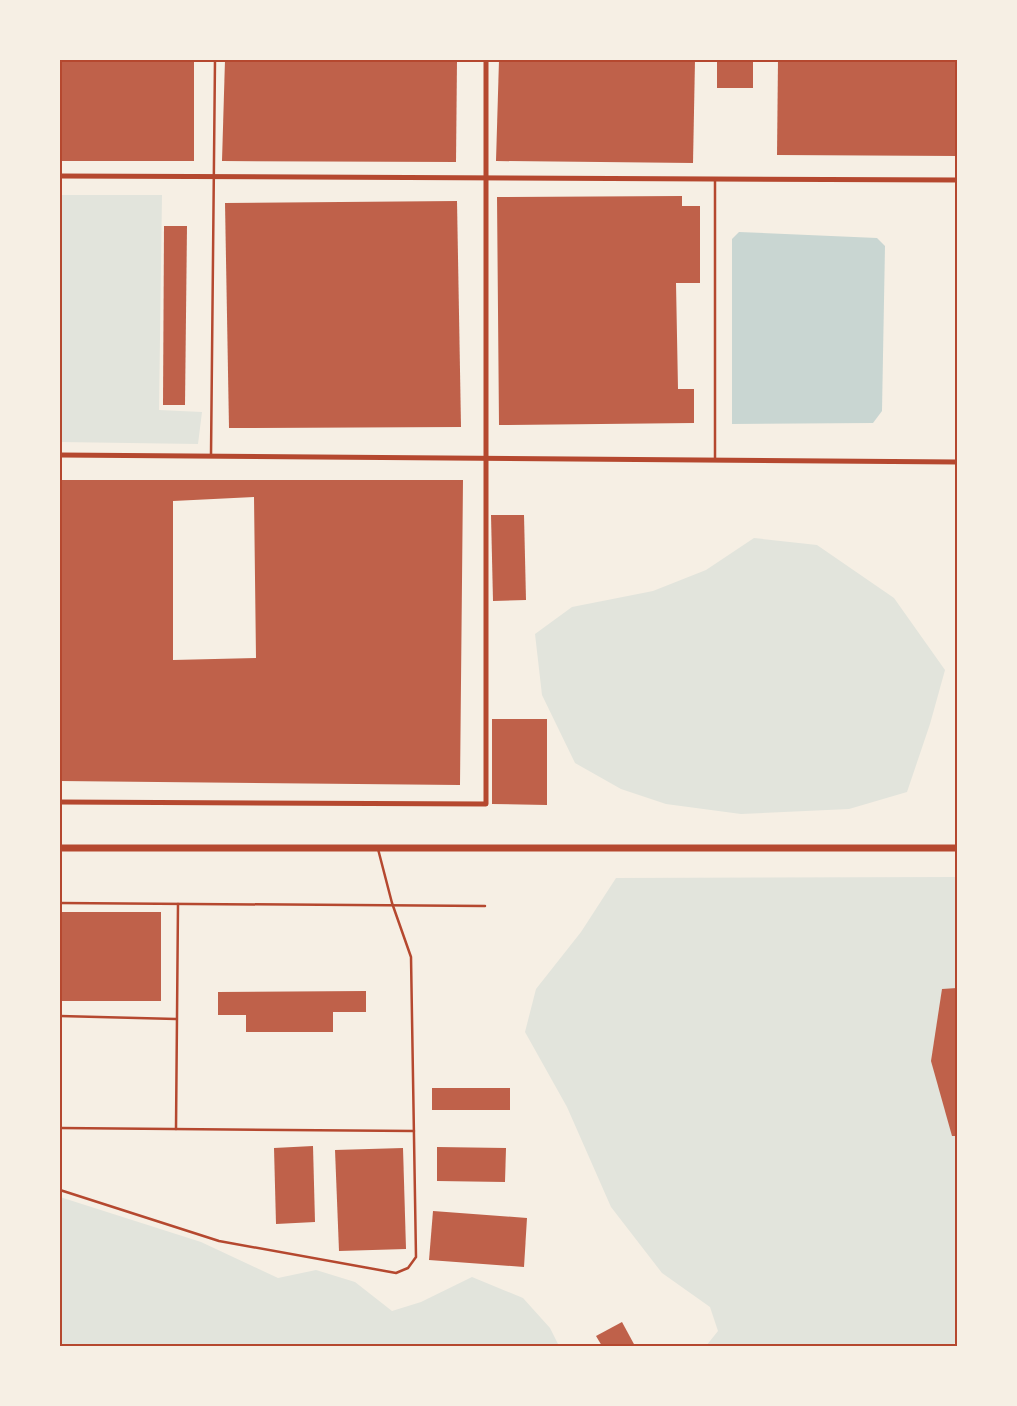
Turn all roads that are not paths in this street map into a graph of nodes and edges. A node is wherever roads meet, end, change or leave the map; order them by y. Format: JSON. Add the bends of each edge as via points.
{"nodes":[{"id":1,"x":215,"y":60,"type":"edge"},
{"id":2,"x":486,"y":60,"type":"edge"},
{"id":3,"x":60,"y":176,"type":"edge"},
{"id":4,"x":214,"y":177,"type":"junction"},
{"id":5,"x":486,"y":178,"type":"junction"},
{"id":6,"x":715,"y":179,"type":"junction"},
{"id":7,"x":957,"y":180,"type":"edge"},
{"id":8,"x":60,"y":455,"type":"edge"},
{"id":9,"x":211,"y":456,"type":"junction"},
{"id":10,"x":486,"y":457,"type":"junction"},
{"id":11,"x":715,"y":460,"type":"junction"},
{"id":12,"x":957,"y":462,"type":"edge"},
{"id":13,"x":60,"y":802,"type":"edge"},
{"id":14,"x":60,"y":848,"type":"edge"},
{"id":15,"x":378,"y":848,"type":"junction"},
{"id":16,"x":957,"y":848,"type":"edge"},
{"id":17,"x":60,"y":903,"type":"edge"},
{"id":18,"x":178,"y":904,"type":"junction"},
{"id":19,"x":393,"y":906,"type":"junction"},
{"id":20,"x":486,"y":906,"type":"dead end"},
{"id":21,"x":60,"y":1016,"type":"edge"},
{"id":22,"x":176,"y":1019,"type":"junction"},
{"id":23,"x":60,"y":1128,"type":"edge"},
{"id":24,"x":176,"y":1129,"type":"junction"},
{"id":25,"x":414,"y":1131,"type":"junction"},
{"id":26,"x":60,"y":1190,"type":"edge"}],
"edges":[{"from":1,"to":4,"type":"lane"},
{"from":2,"to":5,"type":"street"},
{"from":3,"to":4,"type":"street"},
{"from":4,"to":5,"type":"street"},
{"from":4,"to":9,"type":"lane"},
{"from":5,"to":6,"type":"street"},
{"from":5,"to":10,"type":"street"},
{"from":6,"to":7,"type":"street"},
{"from":6,"to":11,"type":"lane"},
{"from":8,"to":9,"type":"street"},
{"from":9,"to":10,"type":"street"},
{"from":10,"to":11,"type":"street"},
{"from":10,"to":13,"type":"street","via":[[486,804]]},
{"from":11,"to":12,"type":"street"},
{"from":14,"to":15,"type":"main road"},
{"from":15,"to":16,"type":"main road"},
{"from":15,"to":19,"type":"lane"},
{"from":17,"to":18,"type":"lane"},
{"from":18,"to":19,"type":"lane"},
{"from":18,"to":22,"type":"lane"},
{"from":19,"to":20,"type":"lane"},
{"from":19,"to":25,"type":"lane","via":[[412,957]]},
{"from":21,"to":22,"type":"lane"},
{"from":22,"to":24,"type":"lane"},
{"from":23,"to":24,"type":"lane"},
{"from":24,"to":25,"type":"lane"},
{"from":25,"to":26,"type":"lane","via":[[416,1257],[408,1268],[396,1273],[219,1241]]}]}
